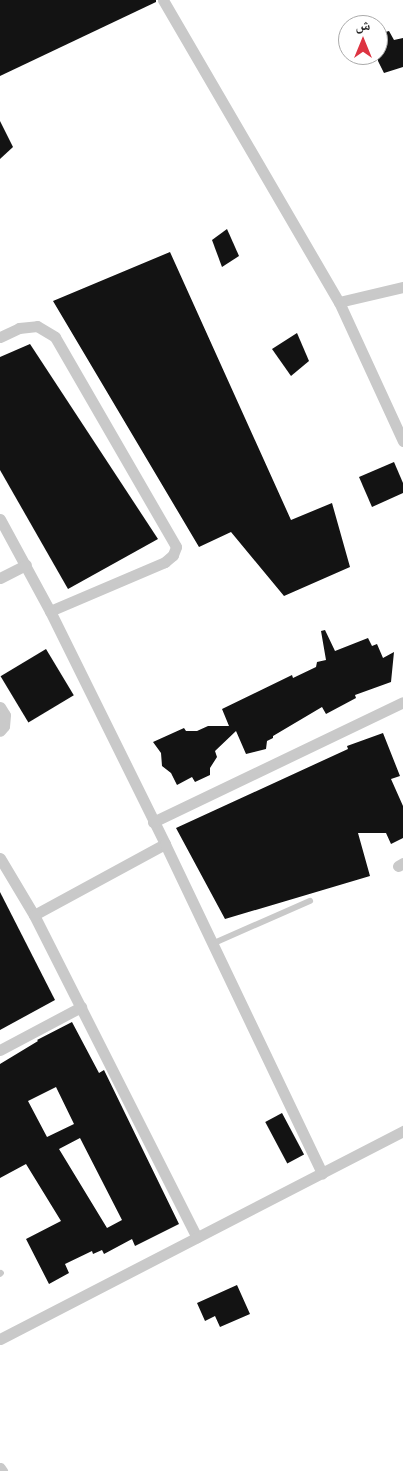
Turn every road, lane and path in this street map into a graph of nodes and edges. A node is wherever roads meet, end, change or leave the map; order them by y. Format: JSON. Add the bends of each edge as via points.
{"nodes":[{"id":1,"x":163,"y":0,"type":"edge"},
{"id":2,"x":403,"y":288,"type":"edge"},
{"id":3,"x":339,"y":302,"type":"junction"},
{"id":4,"x":0,"y":336,"type":"edge"},
{"id":5,"x":403,"y":441,"type":"edge"},
{"id":6,"x":0,"y":519,"type":"edge"},
{"id":7,"x":26,"y":565,"type":"junction"},
{"id":8,"x":0,"y":578,"type":"edge"},
{"id":9,"x":50,"y":611,"type":"junction"},
{"id":10,"x":403,"y":702,"type":"edge"},
{"id":11,"x":0,"y":707,"type":"edge"},
{"id":12,"x":0,"y":731,"type":"edge"},
{"id":13,"x":153,"y":822,"type":"junction"},
{"id":14,"x":165,"y":844,"type":"junction"},
{"id":15,"x":0,"y":858,"type":"edge"},
{"id":16,"x":310,"y":901,"type":"dead end"},
{"id":17,"x":34,"y":915,"type":"junction"},
{"id":18,"x":212,"y":944,"type":"junction"},
{"id":19,"x":81,"y":1007,"type":"junction"},
{"id":20,"x":0,"y":1050,"type":"edge"},
{"id":21,"x":403,"y":1131,"type":"edge"},
{"id":22,"x":322,"y":1173,"type":"junction"},
{"id":23,"x":197,"y":1237,"type":"junction"},
{"id":24,"x":0,"y":1339,"type":"edge"}],
"edges":[{"from":1,"to":3,"type":"street"},
{"from":2,"to":3,"type":"street"},
{"from":3,"to":5,"type":"street"},
{"from":4,"to":9,"type":"street","via":[[19,328],[37,326],[54,337],[176,547],[165,562]]},
{"from":6,"to":7,"type":"street"},
{"from":7,"to":8,"type":"street"},
{"from":7,"to":9,"type":"street"},
{"from":9,"to":13,"type":"street"},
{"from":10,"to":13,"type":"street"},
{"from":11,"to":12,"type":"street","via":[[5,715]]},
{"from":13,"to":14,"type":"street"},
{"from":14,"to":17,"type":"street"},
{"from":14,"to":18,"type":"street"},
{"from":15,"to":17,"type":"street"},
{"from":16,"to":18,"type":"lane"},
{"from":17,"to":19,"type":"street"},
{"from":18,"to":22,"type":"street"},
{"from":19,"to":20,"type":"street"},
{"from":19,"to":23,"type":"street"},
{"from":21,"to":22,"type":"street"},
{"from":22,"to":23,"type":"street"},
{"from":23,"to":24,"type":"street"}]}
